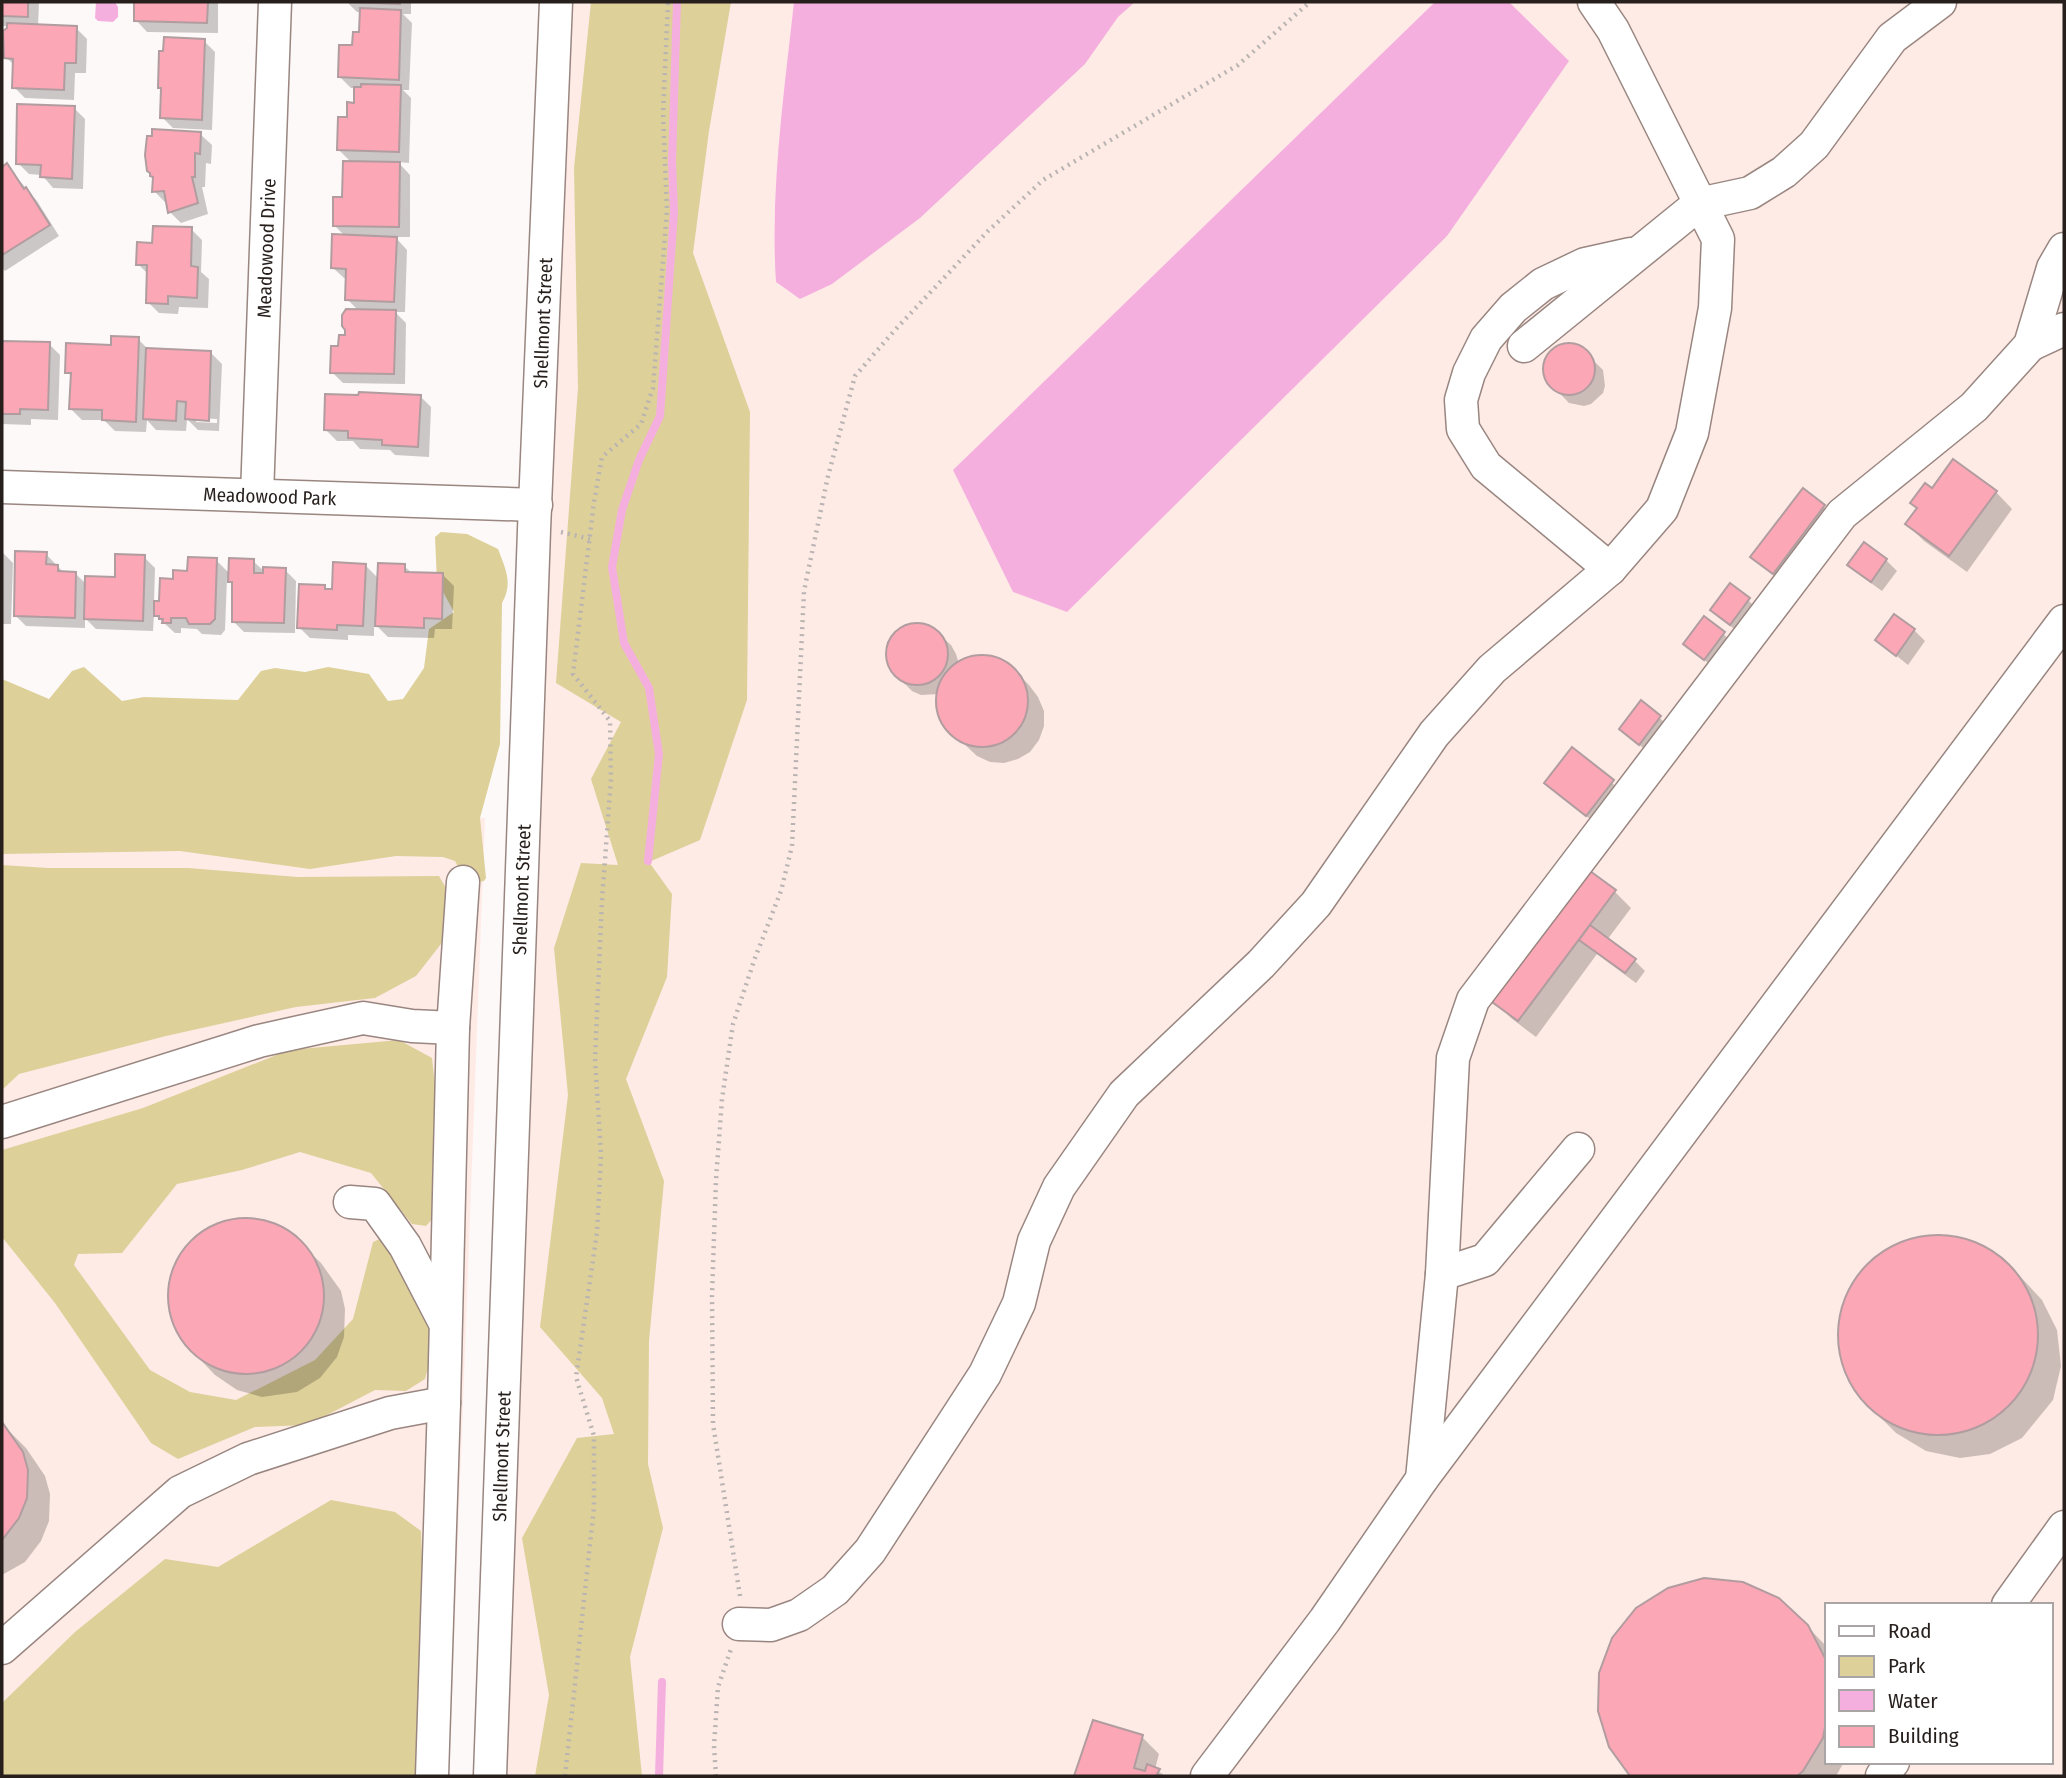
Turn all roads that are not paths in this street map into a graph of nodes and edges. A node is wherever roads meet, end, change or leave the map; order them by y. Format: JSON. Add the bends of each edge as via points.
{"nodes":[{"id":1,"x":275,"y":2,"type":"edge"},
{"id":2,"x":556,"y":2,"type":"edge"},
{"id":3,"x":1594,"y":2,"type":"edge"},
{"id":4,"x":1940,"y":2,"type":"edge"},
{"id":5,"x":1699,"y":204,"type":"junction"},
{"id":6,"x":2064,"y":249,"type":"edge"},
{"id":7,"x":1638,"y":253,"type":"junction"},
{"id":8,"x":2064,"y":329,"type":"edge"},
{"id":9,"x":2029,"y":345,"type":"junction"},
{"id":10,"x":1524,"y":346,"type":"dead end"},
{"id":11,"x":2,"y":487,"type":"edge"},
{"id":12,"x":257,"y":495,"type":"junction"},
{"id":13,"x":543,"y":517,"type":"junction"},
{"id":14,"x":1610,"y":569,"type":"junction"},
{"id":15,"x":2064,"y":621,"type":"edge"},
{"id":16,"x":464,"y":882,"type":"dead end"},
{"id":17,"x":453,"y":1028,"type":"junction"},
{"id":18,"x":2,"y":1122,"type":"edge"},
{"id":19,"x":1578,"y":1149,"type":"dead end"},
{"id":20,"x":350,"y":1202,"type":"dead end"},
{"id":21,"x":1442,"y":1274,"type":"junction"},
{"id":22,"x":445,"y":1323,"type":"junction"},
{"id":23,"x":444,"y":1403,"type":"junction"},
{"id":24,"x":1422,"y":1479,"type":"junction"},
{"id":25,"x":2064,"y":1527,"type":"edge"},
{"id":26,"x":2009,"y":1603,"type":"edge"},
{"id":27,"x":739,"y":1624,"type":"road end"},
{"id":28,"x":2,"y":1648,"type":"edge"},
{"id":29,"x":432,"y":1776,"type":"edge"},
{"id":30,"x":490,"y":1776,"type":"edge"},
{"id":31,"x":1207,"y":1776,"type":"edge"}],
"edges":[{"from":1,"to":12,"type":"street","name":"Meadowood Drive"},
{"from":2,"to":13,"type":"street","name":"Shellmont Street"},
{"from":3,"to":5,"type":"street","via":[[1613,30]]},
{"from":4,"to":5,"type":"street","via":[[1892,38],[1814,145],[1784,172],[1749,194]]},
{"from":5,"to":7,"type":"street"},
{"from":5,"to":14,"type":"street","via":[[1717,239],[1717,252],[1715,308],[1692,433],[1662,509]]},
{"from":6,"to":9,"type":"street","via":[[2053,268]]},
{"from":7,"to":10,"type":"street"},
{"from":7,"to":14,"type":"street","via":[[1585,264],[1543,284],[1513,307],[1486,339],[1461,400],[1463,429],[1486,466]]},
{"from":8,"to":9,"type":"street"},
{"from":9,"to":21,"type":"street","via":[[1974,407],[1842,514],[1473,1000],[1453,1058]]},
{"from":11,"to":12,"type":"street","name":"Meadowood Park"},
{"from":12,"to":13,"type":"street","name":"Meadowood Park"},
{"from":13,"to":30,"type":"street","name":"Shellmont Street"},
{"from":14,"to":27,"type":"street","via":[[1492,668],[1434,734],[1316,904],[1261,964],[1124,1094],[1059,1187],[1034,1241],[1018,1303],[985,1374],[870,1551],[835,1590],[799,1615],[771,1625]]},
{"from":15,"to":24,"type":"street"},
{"from":16,"to":17,"type":"street"},
{"from":17,"to":18,"type":"street","via":[[363,1018],[259,1041]]},
{"from":17,"to":22,"type":"street"},
{"from":19,"to":21,"type":"street","via":[[1485,1260]]},
{"from":20,"to":22,"type":"street","via":[[375,1204],[405,1246]]},
{"from":21,"to":24,"type":"street"},
{"from":22,"to":23,"type":"street"},
{"from":23,"to":28,"type":"street","via":[[390,1413],[248,1458],[180,1492]]},
{"from":23,"to":29,"type":"street"},
{"from":24,"to":31,"type":"street","via":[[1325,1620]]},
{"from":25,"to":26,"type":"street"}]}
